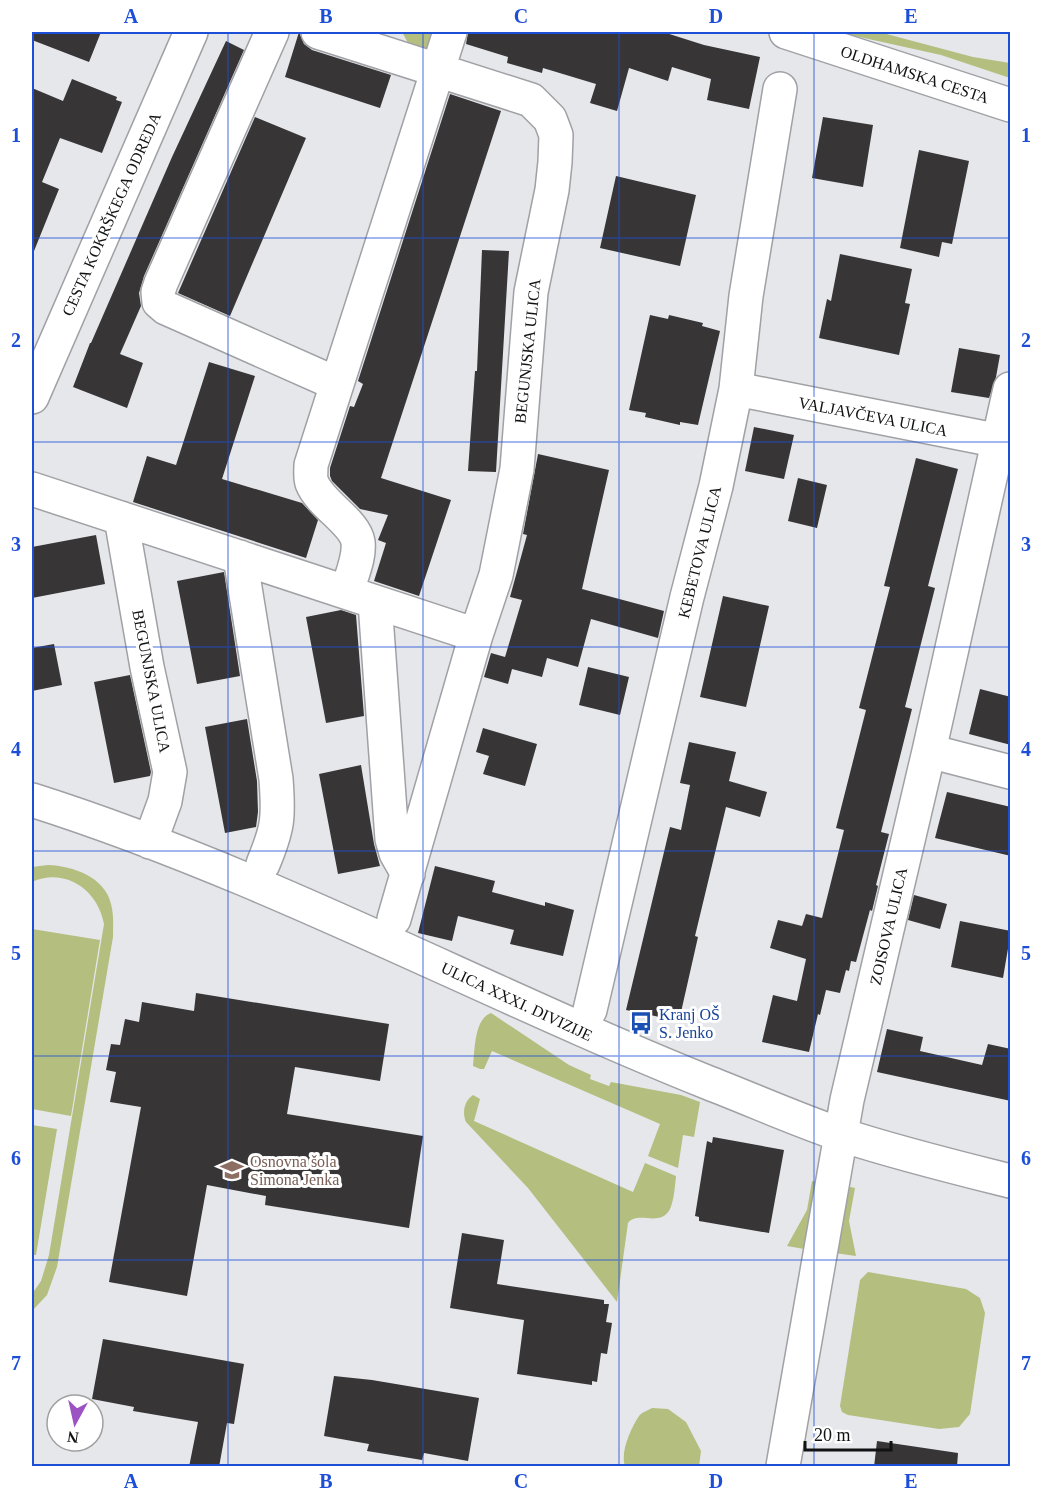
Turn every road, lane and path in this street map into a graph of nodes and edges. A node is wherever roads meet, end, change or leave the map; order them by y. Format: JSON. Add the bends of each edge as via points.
{"nodes":[{"id":1,"x":191,"y":32,"type":"edge"},
{"id":2,"x":272,"y":32,"type":"edge"},
{"id":3,"x":318,"y":32,"type":"edge"},
{"id":4,"x":450,"y":32,"type":"edge"},
{"id":5,"x":786,"y":32,"type":"edge"},
{"id":6,"x":434,"y":79,"type":"junction"},
{"id":7,"x":780,"y":89,"type":"dead end"},
{"id":8,"x":1011,"y":105,"type":"edge"},
{"id":9,"x":337,"y":384,"type":"junction"},
{"id":10,"x":736,"y":388,"type":"junction"},
{"id":11,"x":1011,"y":389,"type":"edge"},
{"id":12,"x":32,"y":397,"type":"edge"},
{"id":13,"x":1005,"y":442,"type":"edge"},
{"id":14,"x":32,"y":489,"type":"edge"},
{"id":15,"x":121,"y":518,"type":"junction"},
{"id":16,"x":240,"y":557,"type":"junction"},
{"id":17,"x":361,"y":597,"type":"junction"},
{"id":18,"x":476,"y":635,"type":"junction"},
{"id":19,"x":929,"y":751,"type":"junction"},
{"id":20,"x":1011,"y":772,"type":"edge"},
{"id":21,"x":32,"y":800,"type":"edge"},
{"id":22,"x":150,"y":842,"type":"junction"},
{"id":23,"x":263,"y":864,"type":"dead end"},
{"id":24,"x":408,"y":874,"type":"junction"},
{"id":25,"x":394,"y":919,"type":"dead end"},
{"id":26,"x":590,"y":1010,"type":"dead end"},
{"id":27,"x":842,"y":1135,"type":"junction"},
{"id":28,"x":1011,"y":1181,"type":"edge"},
{"id":29,"x":783,"y":1467,"type":"edge"}],
"edges":[{"from":1,"to":12,"type":"street","name":"CESTA KOKRŠKEGA ODREDA"},
{"from":2,"to":9,"type":"street","via":[[161,284],[159,302]]},
{"from":3,"to":6,"type":"street","name":"BEGUNJSKA ULICA"},
{"from":4,"to":6,"type":"street"},
{"from":5,"to":8,"type":"street","name":"OLDHAMSKA CESTA"},
{"from":6,"to":9,"type":"street"},
{"from":6,"to":18,"type":"street","name":"BEGUNJSKA ULICA","via":[[531,100],[550,119],[556,135],[552,190],[531,292],[517,469],[496,576]]},
{"from":7,"to":10,"type":"street","name":"KEBETOVA ULICA","via":[[746,296]]},
{"from":9,"to":17,"type":"street","via":[[311,465],[311,482],[324,501],[350,525],[358,540]]},
{"from":10,"to":13,"type":"street","name":"VALJAVČEVA ULICA"},
{"from":10,"to":26,"type":"street","name":"KEBETOVA ULICA"},
{"from":11,"to":13,"type":"street","name":"ZOISOVA ULICA"},
{"from":13,"to":19,"type":"street","name":"ZOISOVA ULICA"},
{"from":14,"to":15,"type":"street"},
{"from":15,"to":16,"type":"street"},
{"from":15,"to":22,"type":"street","name":"BEGUNJSKA ULICA","via":[[170,772],[165,801]]},
{"from":16,"to":17,"type":"street"},
{"from":16,"to":23,"type":"street","via":[[279,815]]},
{"from":17,"to":18,"type":"street"},
{"from":17,"to":24,"type":"street","via":[[392,839]]},
{"from":18,"to":24,"type":"street","name":"BEGUNJSKA ULICA"},
{"from":19,"to":20,"type":"street"},
{"from":19,"to":27,"type":"street","name":"ZOISOVA ULICA"},
{"from":21,"to":22,"type":"street","name":"ULICA XXXI. DIVIZIJE"},
{"from":22,"to":27,"type":"street","name":"ULICA XXXI. DIVIZIJE","via":[[385,940],[614,1044]]},
{"from":24,"to":25,"type":"street","name":"BEGUNJSKA ULICA"},
{"from":27,"to":28,"type":"street","name":"ULICA XXXI. DIVIZIJE"},
{"from":27,"to":29,"type":"street","name":"ZOISOVA ULICA"}]}
